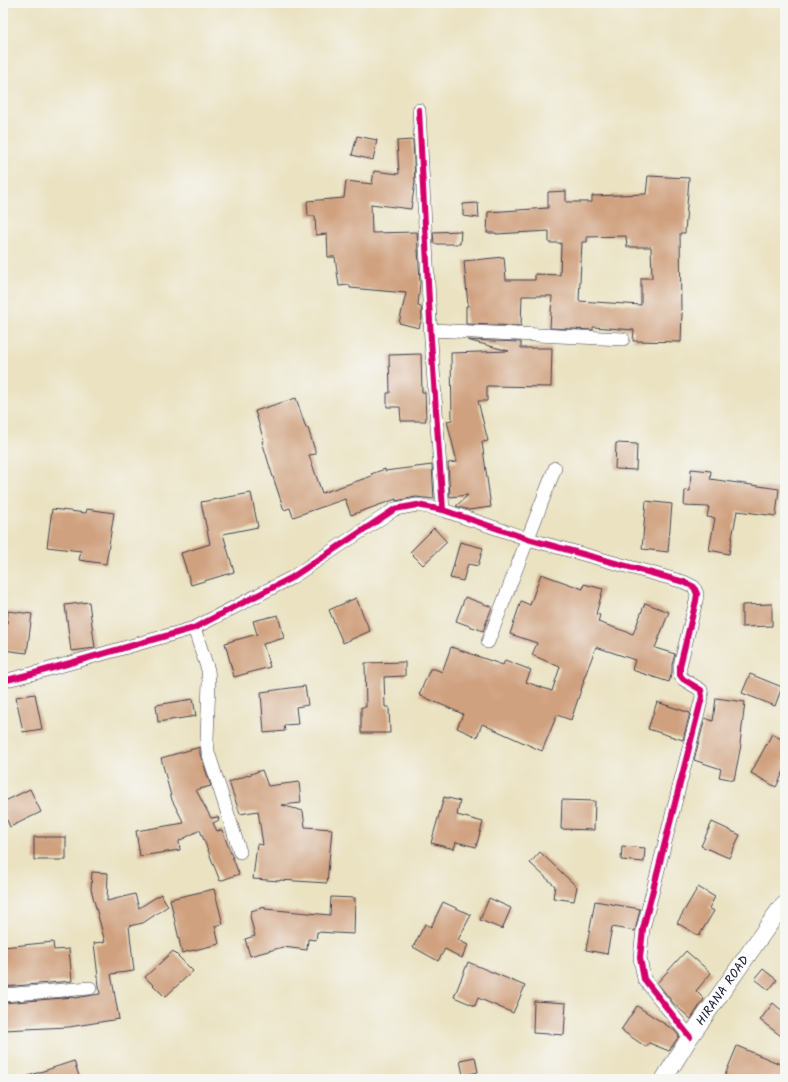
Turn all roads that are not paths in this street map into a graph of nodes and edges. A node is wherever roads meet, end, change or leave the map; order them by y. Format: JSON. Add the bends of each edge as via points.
{"nodes":[{"id":1,"x":419,"y":110,"type":"dead end"},
{"id":2,"x":431,"y":330,"type":"junction"},
{"id":3,"x":623,"y":339,"type":"dead end"},
{"id":4,"x":555,"y":468,"type":"dead end"},
{"id":5,"x":443,"y":510,"type":"junction"},
{"id":6,"x":528,"y":539,"type":"junction"},
{"id":7,"x":194,"y":628,"type":"junction"},
{"id":8,"x":488,"y":642,"type":"dead end"},
{"id":9,"x":3,"y":681,"type":"edge"},
{"id":10,"x":240,"y":852,"type":"dead end"},
{"id":11,"x":785,"y":904,"type":"edge"},
{"id":12,"x":90,"y":988,"type":"dead end"},
{"id":13,"x":3,"y":995,"type":"edge"},
{"id":14,"x":690,"y":1037,"type":"junction"},
{"id":15,"x":664,"y":1079,"type":"edge"}],
"edges":[{"from":1,"to":2,"type":"street"},
{"from":2,"to":3,"type":"street"},
{"from":2,"to":5,"type":"street"},
{"from":4,"to":6,"type":"street"},
{"from":5,"to":6,"type":"street"},
{"from":5,"to":7,"type":"street","via":[[417,505],[395,509],[291,578]]},
{"from":6,"to":8,"type":"street"},
{"from":6,"to":14,"type":"street","via":[[684,582],[694,587],[697,594],[680,675],[701,690],[702,697],[643,929],[640,958],[644,979]]},
{"from":7,"to":9,"type":"street"},
{"from":7,"to":10,"type":"street","via":[[208,670],[208,752]]},
{"from":11,"to":14,"type":"street","name":"HIRANA ROAD"},
{"from":12,"to":13,"type":"street"},
{"from":14,"to":15,"type":"street","name":"HIRANA ROAD"}]}
